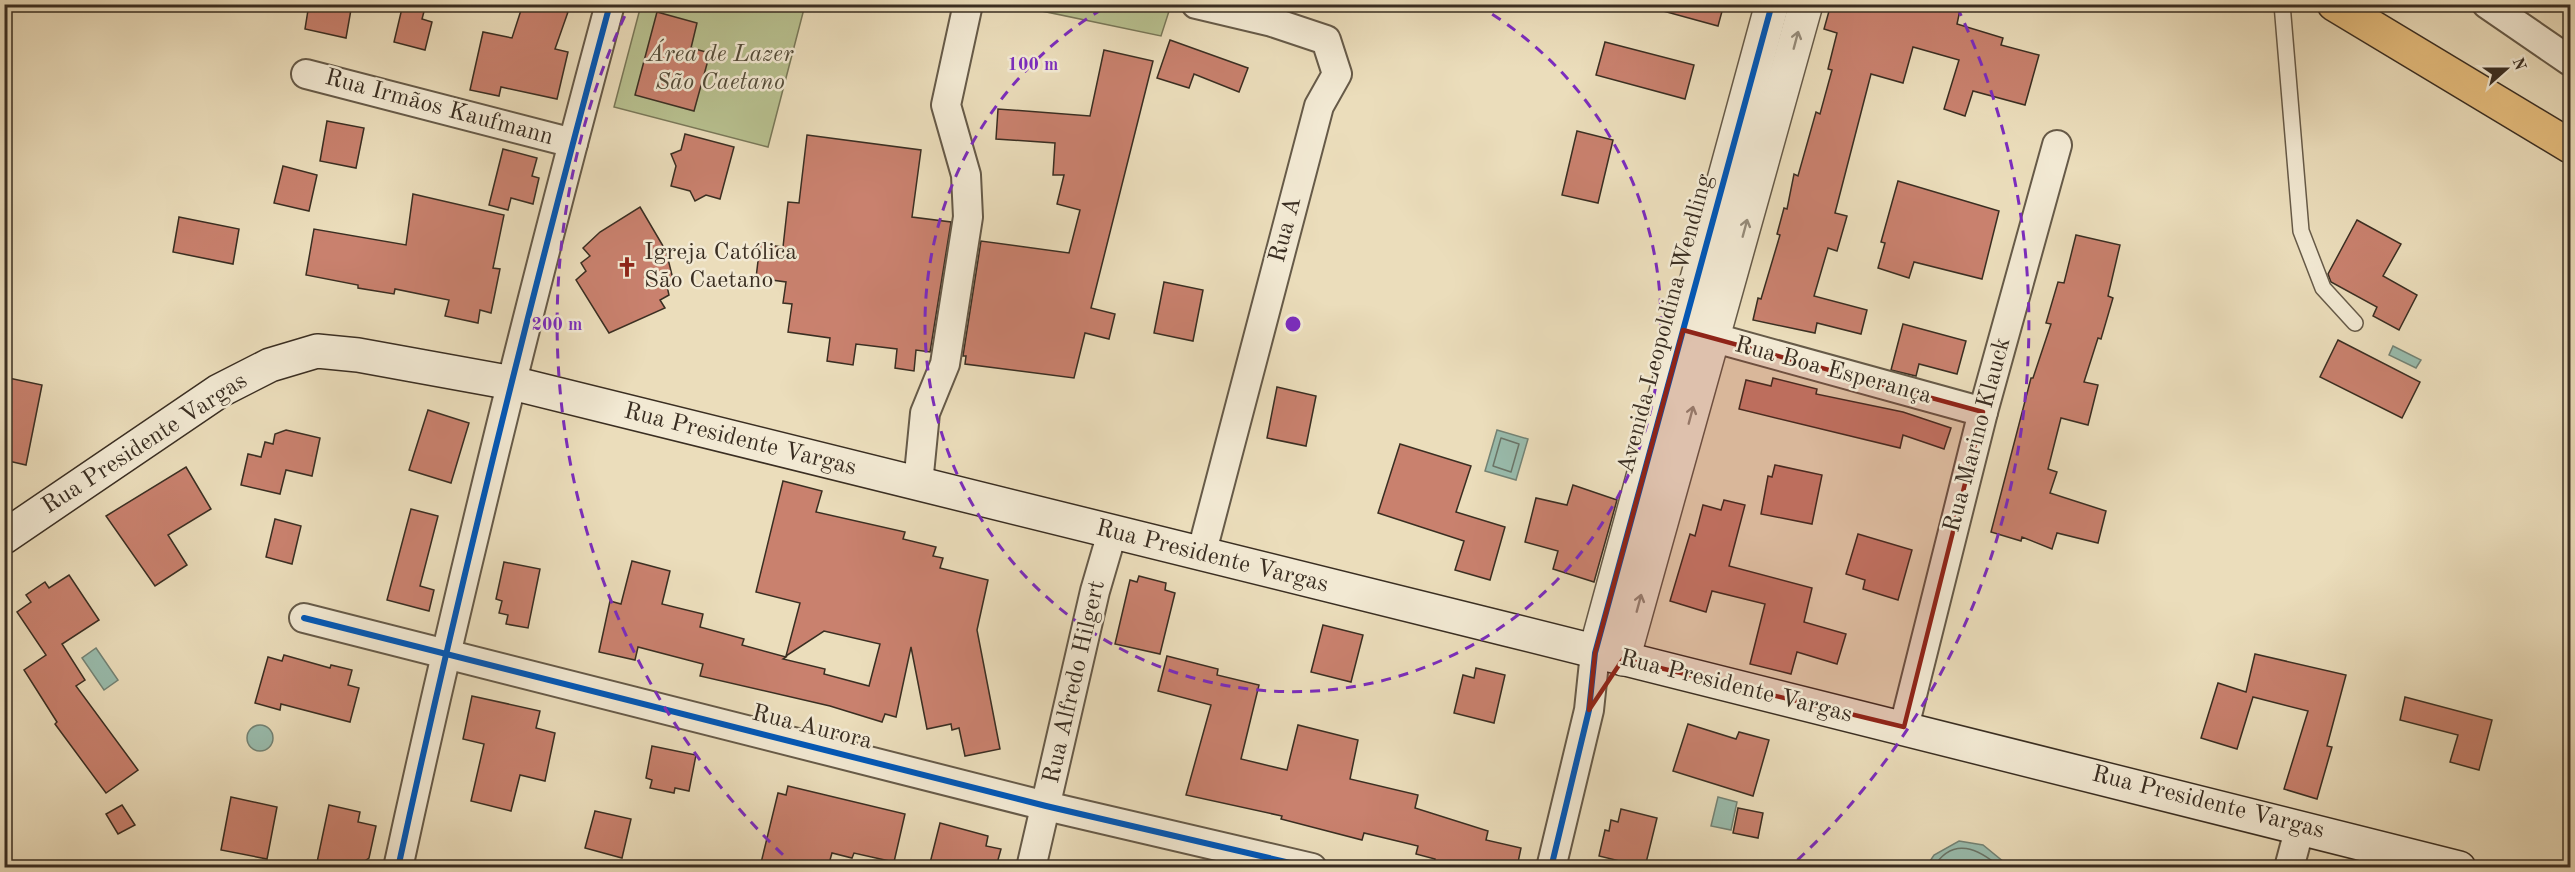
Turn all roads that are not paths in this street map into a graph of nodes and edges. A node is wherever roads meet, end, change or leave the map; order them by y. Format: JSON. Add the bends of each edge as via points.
{"nodes":[{"id":1,"x":610,"y":4,"type":"edge"},
{"id":2,"x":968,"y":4,"type":"edge"},
{"id":3,"x":1196,"y":4,"type":"edge"},
{"id":4,"x":1772,"y":4,"type":"edge"},
{"id":5,"x":1806,"y":4,"type":"edge"},
{"id":6,"x":2282,"y":4,"type":"edge"},
{"id":7,"x":2334,"y":4,"type":"edge"},
{"id":8,"x":2487,"y":4,"type":"edge"},
{"id":9,"x":2571,"y":62,"type":"edge"},
{"id":10,"x":306,"y":74,"type":"dead end"},
{"id":11,"x":573,"y":143,"type":"junction"},
{"id":12,"x":2057,"y":145,"type":"dead end"},
{"id":13,"x":2571,"y":146,"type":"edge"},
{"id":14,"x":2355,"y":323,"type":"dead end"},
{"id":15,"x":1697,"y":334,"type":"junction"},
{"id":16,"x":512,"y":383,"type":"junction"},
{"id":17,"x":1983,"y":412,"type":"junction"},
{"id":18,"x":918,"y":484,"type":"junction"},
{"id":19,"x":1112,"y":533,"type":"junction"},
{"id":20,"x":4,"y":537,"type":"edge"},
{"id":21,"x":1201,"y":555,"type":"junction"},
{"id":22,"x":304,"y":618,"type":"dead end"},
{"id":23,"x":444,"y":655,"type":"junction"},
{"id":24,"x":1609,"y":656,"type":"junction"},
{"id":25,"x":1904,"y":727,"type":"junction"},
{"id":26,"x":1046,"y":806,"type":"junction"},
{"id":27,"x":2300,"y":827,"type":"junction"},
{"id":28,"x":398,"y":867,"type":"edge"},
{"id":29,"x":1031,"y":867,"type":"edge"},
{"id":30,"x":1312,"y":867,"type":"edge"},
{"id":31,"x":1551,"y":867,"type":"edge"},
{"id":32,"x":2289,"y":867,"type":"edge"},
{"id":33,"x":2459,"y":867,"type":"edge"}],
"edges":[{"from":1,"to":11,"type":"street"},
{"from":2,"to":18,"type":"street","via":[[945,105],[966,175],[968,217],[945,364],[926,413]]},
{"from":3,"to":21,"type":"street","name":"Rua A","via":[[1326,40],[1337,74],[1319,106]]},
{"from":4,"to":15,"type":"main road","name":"Avenida Leopoldina Wendling"},
{"from":15,"to":5,"type":"main road","name":"Avenida Leopoldina Wendling","one_way":true},
{"from":6,"to":14,"type":"lane","via":[[2301,231],[2323,288]]},
{"from":7,"to":13,"type":"main road"},
{"from":8,"to":9,"type":"street"},
{"from":10,"to":11,"type":"street","name":"Rua Irmãos Kaufmann"},
{"from":11,"to":16,"type":"street"},
{"from":12,"to":17,"type":"street","name":"Rua Marino Klauck"},
{"from":15,"to":17,"type":"street","name":"Rua Boa Esperança"},
{"from":15,"to":24,"type":"main road","name":"Avenida Leopoldina Wendling"},
{"from":16,"to":18,"type":"main road","name":"Rua Presidente Vargas"},
{"from":16,"to":20,"type":"main road","name":"Rua Presidente Vargas","via":[[316,351],[279,362],[219,391]]},
{"from":16,"to":23,"type":"street"},
{"from":17,"to":25,"type":"street","name":"Rua Marino Klauck"},
{"from":18,"to":19,"type":"main road","name":"Rua Presidente Vargas"},
{"from":19,"to":21,"type":"main road","name":"Rua Presidente Vargas"},
{"from":19,"to":26,"type":"street","name":"Rua Alfredo Hilgert"},
{"from":21,"to":24,"type":"main road","name":"Rua Presidente Vargas"},
{"from":22,"to":23,"type":"street","name":"Rua Aurora"},
{"from":23,"to":26,"type":"street","name":"Rua Aurora"},
{"from":23,"to":28,"type":"street"},
{"from":24,"to":25,"type":"main road","name":"Rua Presidente Vargas"},
{"from":24,"to":31,"type":"street","via":[[1589,710]]},
{"from":25,"to":27,"type":"main road","name":"Rua Presidente Vargas"},
{"from":26,"to":29,"type":"street","name":"Rua Alfredo Hilgert"},
{"from":26,"to":30,"type":"street","name":"Rua Aurora"},
{"from":27,"to":32,"type":"street"},
{"from":27,"to":33,"type":"main road","name":"Rua Presidente Vargas"}]}
